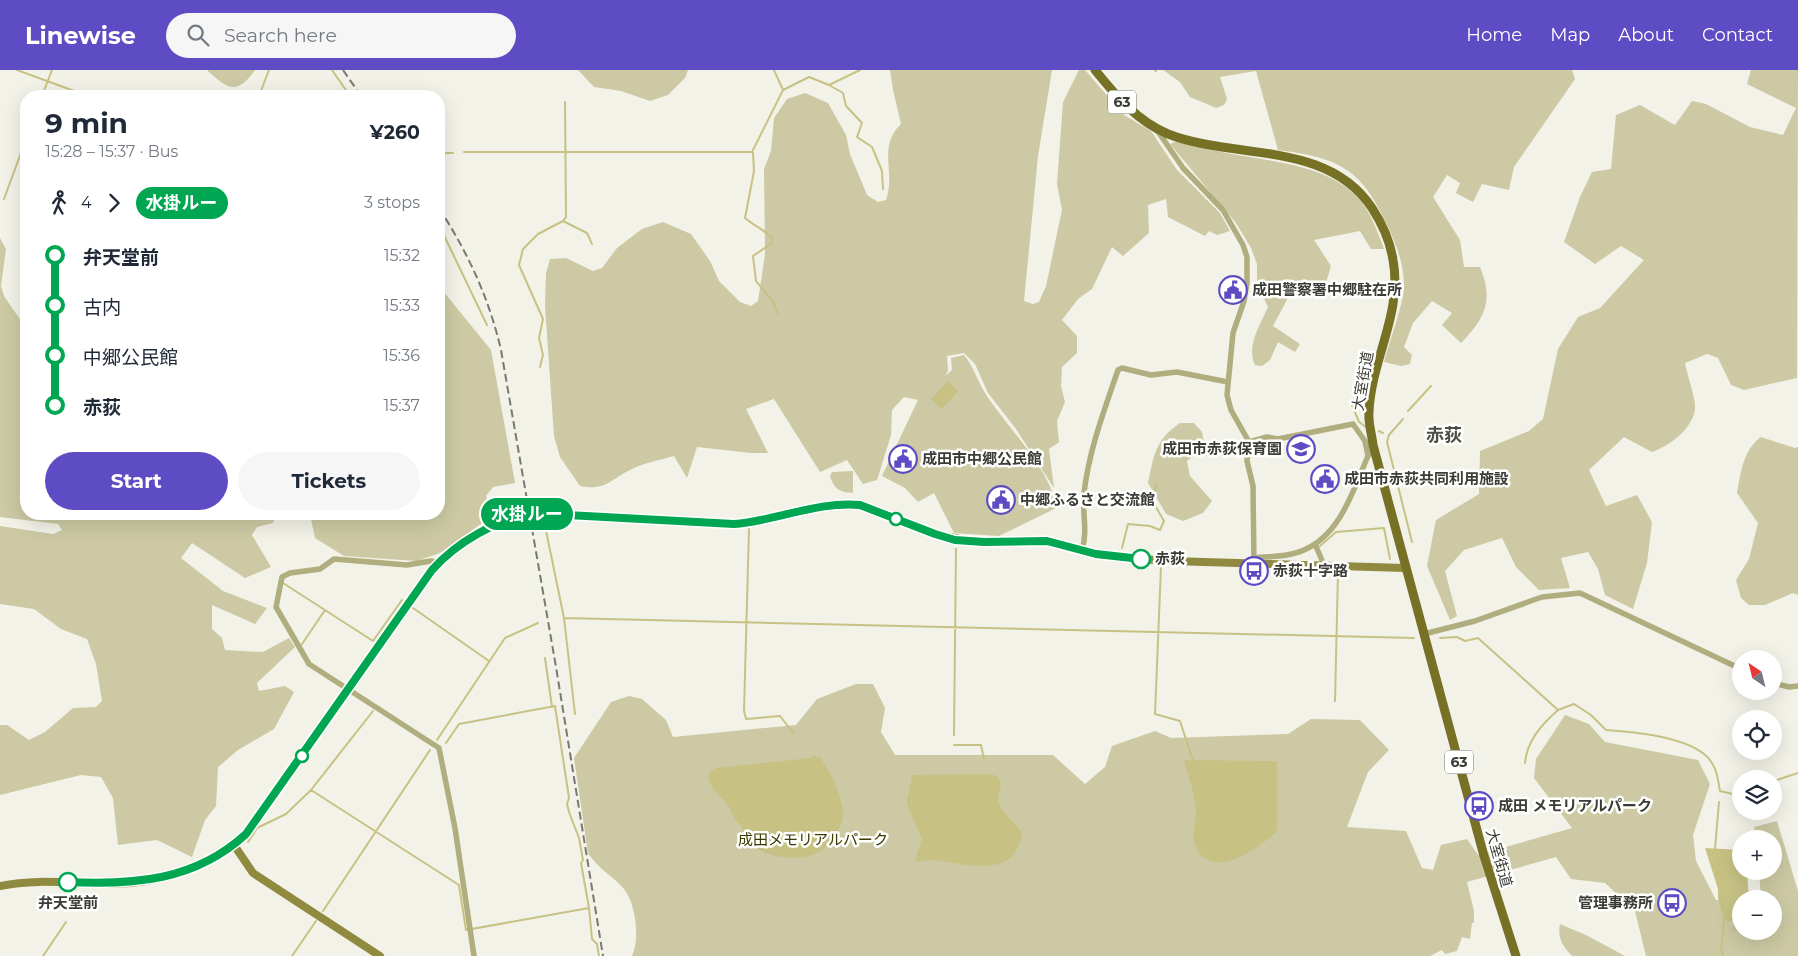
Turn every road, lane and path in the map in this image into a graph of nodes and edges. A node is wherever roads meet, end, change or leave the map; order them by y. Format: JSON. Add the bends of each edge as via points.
{"nodes":[{"id":1,"x":1095,"y":70,"type":"edge"},
{"id":2,"x":1154,"y":126,"type":"junction"},
{"id":3,"x":1228,"y":382,"type":"junction"},
{"id":4,"x":1249,"y":442,"type":"junction"},
{"id":5,"x":1371,"y":453,"type":"junction"},
{"id":6,"x":1315,"y":544,"type":"junction"},
{"id":7,"x":1082,"y":550,"type":"junction"},
{"id":8,"x":1254,"y":561,"type":"junction"},
{"id":9,"x":438,"y":563,"type":"junction"},
{"id":10,"x":1324,"y":565,"type":"junction"},
{"id":11,"x":1405,"y":568,"type":"junction"},
{"id":12,"x":1424,"y":634,"type":"junction"},
{"id":13,"x":1732,"y":666,"type":"edge"},
{"id":14,"x":1782,"y":685,"type":"edge"},
{"id":15,"x":1798,"y":686,"type":"edge"},
{"id":16,"x":349,"y":689,"type":"junction"},
{"id":17,"x":234,"y":845,"type":"junction"},
{"id":18,"x":0,"y":886,"type":"edge"},
{"id":19,"x":380,"y":956,"type":"edge"},
{"id":20,"x":474,"y":956,"type":"edge"},
{"id":21,"x":1516,"y":956,"type":"edge"}],
"edges":[{"from":1,"to":2,"type":"main road","name":"大室街道","number":"63","via":[[1125,105]]},
{"from":2,"to":3,"type":"street","via":[[1183,168],[1223,210],[1247,257],[1247,283],[1233,333]]},
{"from":2,"to":5,"type":"main road","name":"大室街道","number":"63","via":[[1196,142],[1288,157],[1318,166],[1346,180],[1368,202],[1384,226],[1396,280],[1369,412]]},
{"from":3,"to":4,"type":"street","via":[[1231,410]]},
{"from":3,"to":7,"type":"street","via":[[1177,372],[1151,375],[1122,368],[1118,370],[1094,439],[1084,496],[1086,539]]},
{"from":4,"to":5,"type":"street","via":[[1354,424]]},
{"from":4,"to":8,"type":"street","via":[[1247,461],[1253,486]]},
{"from":5,"to":6,"type":"street","via":[[1340,519]]},
{"from":5,"to":11,"type":"main road","name":"大室街道","number":"63"},
{"from":6,"to":8,"type":"street","via":[[1305,550]]},
{"from":6,"to":10,"type":"street"},
{"from":7,"to":8,"type":"street","via":[[1112,557]]},
{"from":7,"to":9,"type":"street","via":[[1047,541],[955,540],[860,505],[838,504],[734,524],[530,513],[491,526]]},
{"from":8,"to":10,"type":"street"},
{"from":9,"to":16,"type":"street"},
{"from":9,"to":16,"type":"street","via":[[407,565],[334,559],[320,569],[282,577],[276,607],[309,664]]},
{"from":10,"to":11,"type":"street"},
{"from":11,"to":12,"type":"main road","name":"大室街道","number":"63"},
{"from":12,"to":13,"type":"street","via":[[1476,621],[1542,597],[1580,593]]},
{"from":12,"to":21,"type":"main road","name":"大室街道","number":"63","via":[[1484,856]]},
{"from":14,"to":15,"type":"street"},
{"from":16,"to":17,"type":"street","via":[[246,834]]},
{"from":16,"to":20,"type":"street","via":[[439,748],[455,828]]},
{"from":17,"to":18,"type":"street","via":[[215,857],[151,880],[110,884],[27,881]]},
{"from":17,"to":19,"type":"street","via":[[253,873]]}]}
